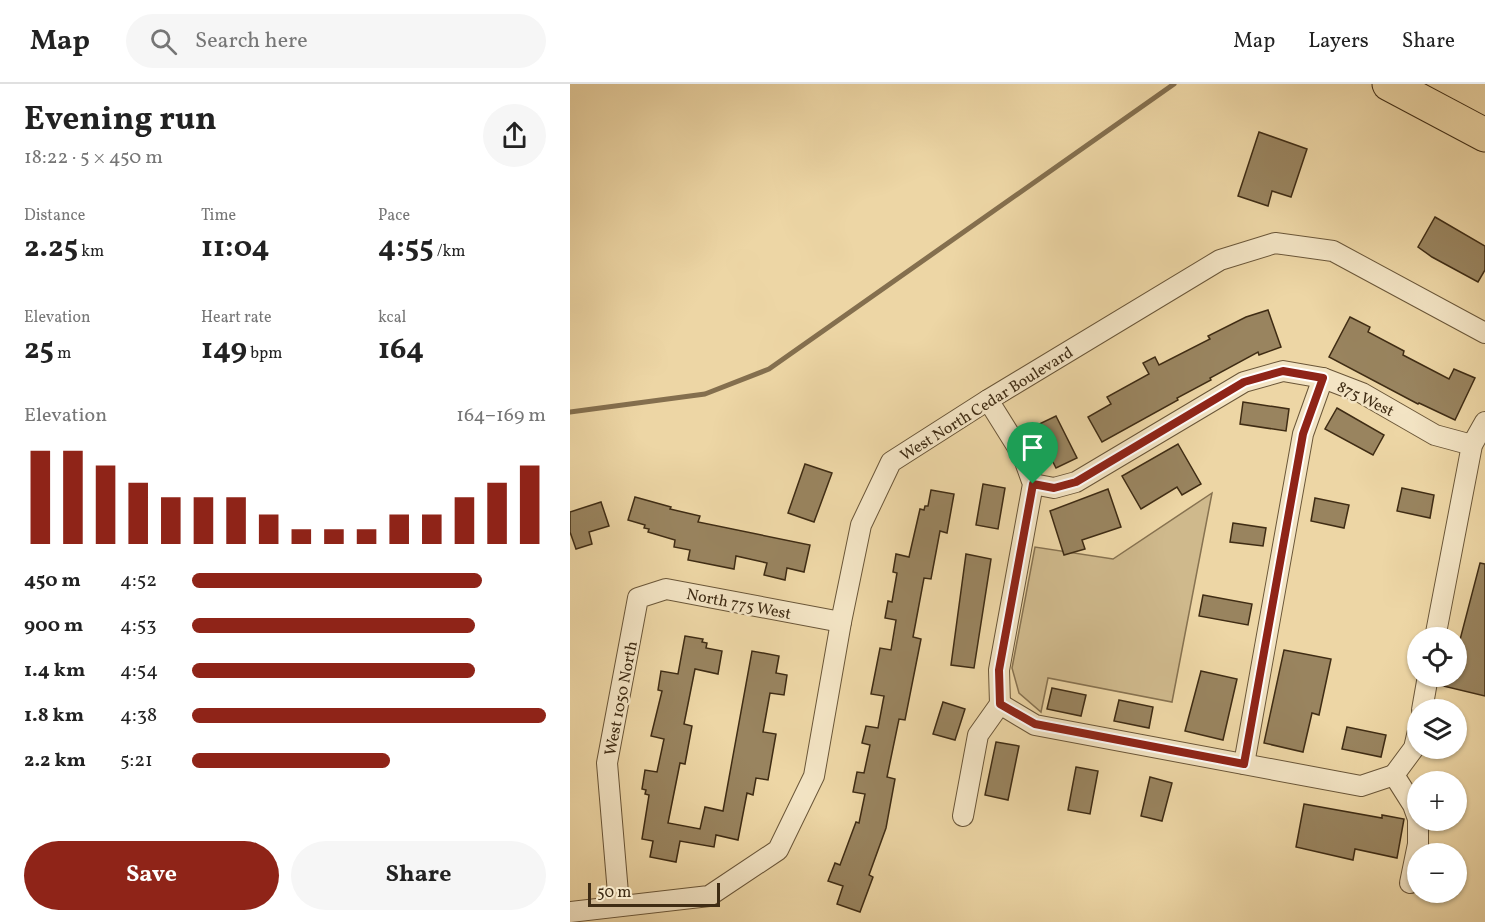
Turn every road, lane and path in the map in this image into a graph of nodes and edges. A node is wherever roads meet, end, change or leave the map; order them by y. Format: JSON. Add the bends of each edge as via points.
{"nodes":[{"id":1,"x":1389,"y":84,"type":"edge"},
{"id":2,"x":1485,"y":135,"type":"edge"},
{"id":3,"x":1485,"y":333,"type":"edge"},
{"id":4,"x":1323,"y":378,"type":"junction"},
{"id":5,"x":988,"y":400,"type":"junction"},
{"id":6,"x":1485,"y":422,"type":"edge"},
{"id":7,"x":1472,"y":445,"type":"junction"},
{"id":8,"x":1033,"y":484,"type":"junction"},
{"id":9,"x":638,"y":598,"type":"joint"},
{"id":10,"x":841,"y":622,"type":"junction"},
{"id":11,"x":1437,"y":627,"type":"edge"},
{"id":12,"x":1000,"y":704,"type":"junction"},
{"id":13,"x":1407,"y":757,"type":"edge"},
{"id":14,"x":1244,"y":764,"type":"junction"},
{"id":15,"x":1394,"y":775,"type":"junction"},
{"id":16,"x":1407,"y":796,"type":"edge"},
{"id":17,"x":963,"y":816,"type":"dead end"},
{"id":18,"x":619,"y":905,"type":"junction"},
{"id":19,"x":570,"y":912,"type":"edge"}],
"edges":[{"from":1,"to":2,"type":"highway"},
{"from":3,"to":5,"type":"street","name":"West North Cedar Boulevard","via":[[1333,251],[1275,243],[1220,260]]},
{"from":4,"to":7,"type":"street","name":"875 West","via":[[1362,393],[1436,435]]},
{"from":4,"to":8,"type":"street","name":"875 West","via":[[1283,371],[1244,382],[1076,482],[1054,488]]},
{"from":4,"to":14,"type":"street","via":[[1303,434]]},
{"from":5,"to":8,"type":"street","via":[[1023,456]]},
{"from":5,"to":10,"type":"street","name":"West North Cedar Boulevard","via":[[891,462],[861,525]]},
{"from":6,"to":7,"type":"street"},
{"from":7,"to":11,"type":"street"},
{"from":8,"to":12,"type":"street","via":[[999,670]]},
{"from":9,"to":10,"type":"street","name":"North 775 West","via":[[666,589]]},
{"from":9,"to":18,"type":"street","name":"West 1050 North","via":[[607,763]]},
{"from":10,"to":18,"type":"street","name":"West North Cedar Boulevard","via":[[814,776],[778,850],[710,896]]},
{"from":12,"to":14,"type":"street","via":[[1035,724]]},
{"from":12,"to":17,"type":"street","via":[[978,735]]},
{"from":13,"to":15,"type":"street"},
{"from":14,"to":15,"type":"street","via":[[1361,786]]},
{"from":15,"to":16,"type":"street"},
{"from":18,"to":19,"type":"street","name":"West North Cedar Boulevard"}]}
